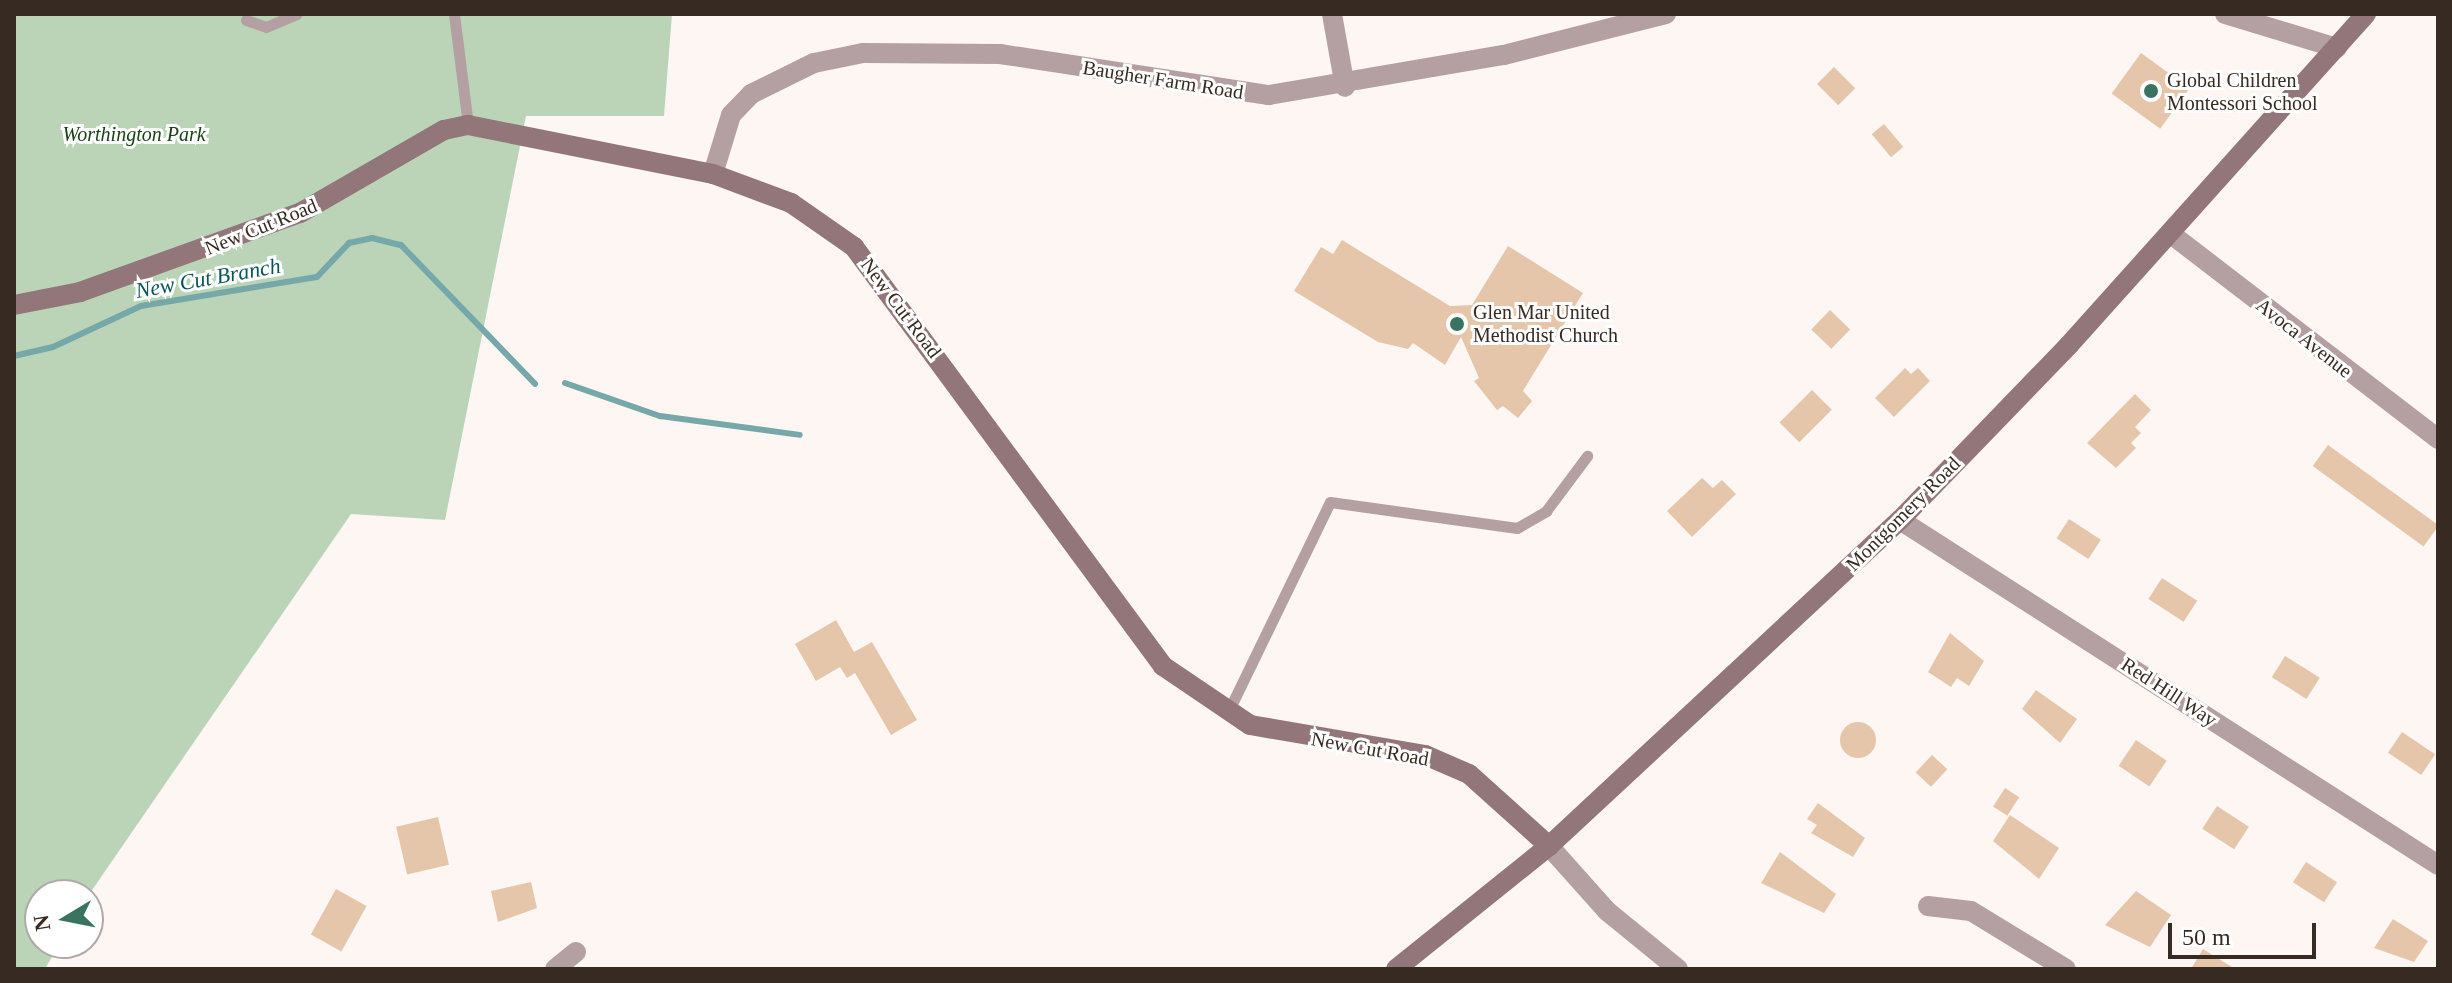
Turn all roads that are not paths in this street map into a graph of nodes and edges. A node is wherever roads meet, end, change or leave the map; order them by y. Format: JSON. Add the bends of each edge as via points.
{"nodes":[{"id":1,"x":296,"y":14,"type":"edge"},
{"id":2,"x":454,"y":14,"type":"edge"},
{"id":3,"x":1332,"y":14,"type":"edge"},
{"id":4,"x":1666,"y":14,"type":"edge"},
{"id":5,"x":2225,"y":14,"type":"edge"},
{"id":6,"x":2366,"y":14,"type":"edge"},
{"id":7,"x":246,"y":20,"type":"dead end"},
{"id":8,"x":2337,"y":48,"type":"junction"},
{"id":9,"x":1345,"y":87,"type":"junction"},
{"id":10,"x":468,"y":125,"type":"junction"},
{"id":11,"x":713,"y":174,"type":"junction"},
{"id":12,"x":2171,"y":234,"type":"junction"},
{"id":13,"x":14,"y":305,"type":"edge"},
{"id":14,"x":2438,"y":439,"type":"edge"},
{"id":15,"x":1587,"y":456,"type":"dead end"},
{"id":16,"x":1900,"y":520,"type":"junction"},
{"id":17,"x":1228,"y":713,"type":"junction"},
{"id":18,"x":1549,"y":846,"type":"junction"},
{"id":19,"x":2438,"y":865,"type":"edge"},
{"id":20,"x":1928,"y":906,"type":"dead end"},
{"id":21,"x":576,"y":952,"type":"dead end"},
{"id":22,"x":555,"y":969,"type":"edge"},
{"id":23,"x":1396,"y":969,"type":"edge"},
{"id":24,"x":1678,"y":969,"type":"edge"},
{"id":25,"x":2066,"y":969,"type":"edge"}],
"edges":[{"from":1,"to":7,"type":"lane","via":[[266,27]]},
{"from":2,"to":10,"type":"lane"},
{"from":3,"to":9,"type":"street"},
{"from":4,"to":9,"type":"street","name":"Baugher Farm Road"},
{"from":5,"to":8,"type":"street"},
{"from":6,"to":8,"type":"street","name":"Montgomery Road"},
{"from":8,"to":12,"type":"street","name":"Montgomery Road"},
{"from":9,"to":11,"type":"street","name":"Baugher Farm Road","via":[[1220,93],[1000,54],[863,53],[814,63],[751,94],[731,115]]},
{"from":10,"to":11,"type":"street","name":"New Cut Road"},
{"from":10,"to":13,"type":"street","name":"New Cut Road","via":[[444,130],[300,213],[80,292]]},
{"from":11,"to":17,"type":"street","name":"New Cut Road","via":[[791,203],[854,247],[1129,628],[1163,666]]},
{"from":12,"to":14,"type":"street","name":"Avoca Avenue"},
{"from":12,"to":16,"type":"street","name":"Montgomery Road"},
{"from":15,"to":17,"type":"lane","via":[[1546,511],[1517,528],[1330,502]]},
{"from":16,"to":18,"type":"street","name":"Montgomery Road"},
{"from":16,"to":19,"type":"street","name":"Red Hill Way"},
{"from":17,"to":18,"type":"street","name":"New Cut Road","via":[[1308,740],[1425,755],[1507,801]]},
{"from":18,"to":23,"type":"street","name":"Montgomery Road"},
{"from":18,"to":24,"type":"street","via":[[1607,911]]},
{"from":20,"to":25,"type":"street","via":[[1971,911]]},
{"from":21,"to":22,"type":"street"}]}
